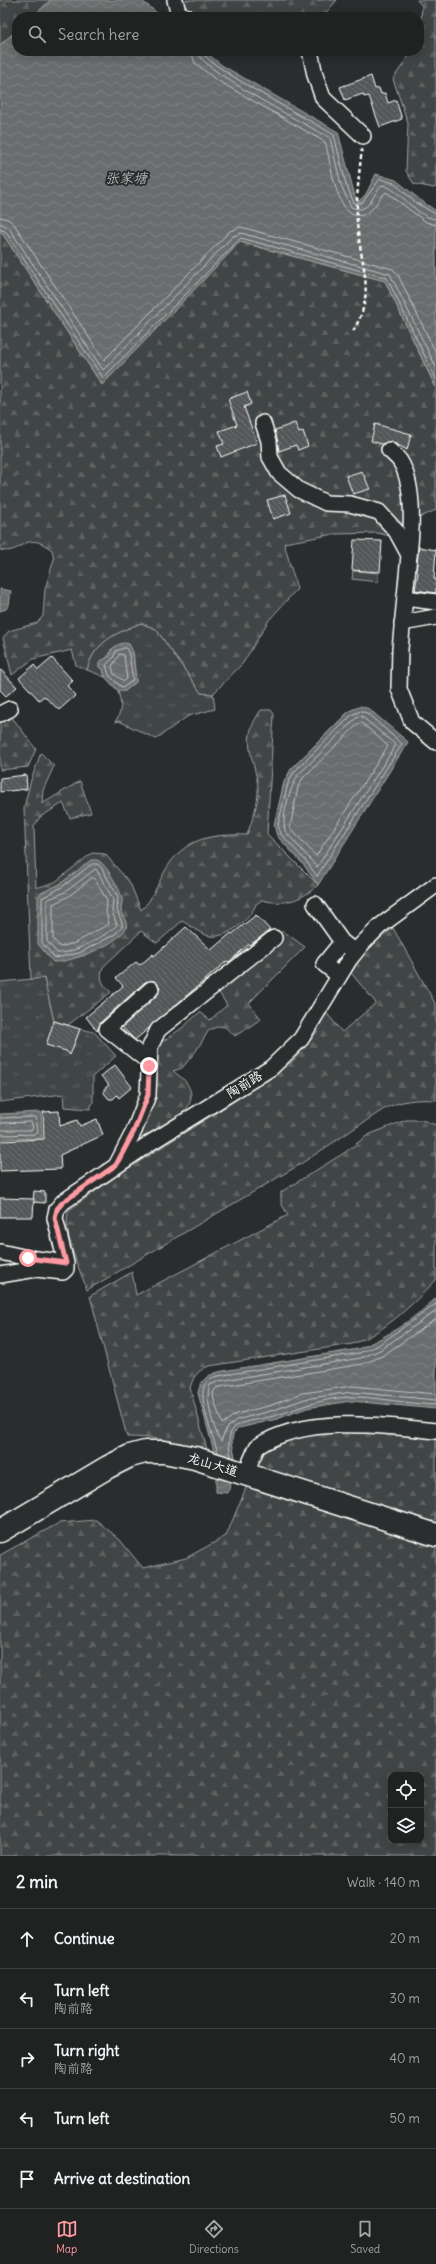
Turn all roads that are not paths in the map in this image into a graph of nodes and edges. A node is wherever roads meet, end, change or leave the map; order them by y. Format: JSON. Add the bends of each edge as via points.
{"nodes":[{"id":1,"x":175,"y":0,"type":"edge"},
{"id":2,"x":178,"y":12,"type":"edge"},
{"id":3,"x":311,"y":56,"type":"edge"},
{"id":4,"x":363,"y":136,"type":"road end"},
{"id":5,"x":262,"y":424,"type":"dead end"},
{"id":6,"x":389,"y":450,"type":"dead end"},
{"id":7,"x":409,"y":555,"type":"junction"},
{"id":8,"x":405,"y":598,"type":"junction"},
{"id":9,"x":436,"y":602,"type":"edge"},
{"id":10,"x":436,"y":616,"type":"edge"},
{"id":11,"x":402,"y":623,"type":"junction"},
{"id":12,"x":436,"y":742,"type":"edge"},
{"id":13,"x":436,"y":885,"type":"edge"},
{"id":14,"x":315,"y":904,"type":"dead end"},
{"id":15,"x":274,"y":938,"type":"dead end"},
{"id":16,"x":342,"y":942,"type":"junction"},
{"id":17,"x":355,"y":952,"type":"junction"},
{"id":18,"x":339,"y":976,"type":"junction"},
{"id":19,"x":150,"y":989,"type":"dead end"},
{"id":20,"x":149,"y":1062,"type":"junction"},
{"id":21,"x":116,"y":1165,"type":"junction"},
{"id":22,"x":0,"y":1252,"type":"edge"},
{"id":23,"x":66,"y":1263,"type":"junction"},
{"id":24,"x":0,"y":1275,"type":"edge"},
{"id":25,"x":436,"y":1431,"type":"edge"},
{"id":26,"x":244,"y":1474,"type":"junction"},
{"id":27,"x":0,"y":1531,"type":"edge"},
{"id":28,"x":436,"y":1535,"type":"edge"}],
"edges":[{"from":1,"to":2,"type":"street"},
{"from":3,"to":4,"type":"street","via":[[323,98]]},
{"from":5,"to":7,"type":"street","via":[[270,457],[279,472],[299,490],[326,503],[350,504],[379,512],[396,531]]},
{"from":6,"to":7,"type":"street","via":[[400,461],[408,484],[412,523]]},
{"from":7,"to":8,"type":"street"},
{"from":8,"to":9,"type":"street"},
{"from":8,"to":11,"type":"street"},
{"from":10,"to":11,"type":"street"},
{"from":11,"to":12,"type":"street","via":[[399,689],[412,722]]},
{"from":13,"to":17,"type":"street","name":"陶前路","via":[[380,926]]},
{"from":14,"to":16,"type":"street"},
{"from":15,"to":20,"type":"street","via":[[158,1030],[150,1047]]},
{"from":16,"to":17,"type":"street"},
{"from":16,"to":18,"type":"street","via":[[324,964]]},
{"from":17,"to":18,"type":"street","name":"陶前路"},
{"from":18,"to":21,"type":"street","name":"陶前路","via":[[301,1039],[272,1068]]},
{"from":19,"to":20,"type":"street","via":[[107,1029]]},
{"from":20,"to":21,"type":"street","via":[[148,1095],[134,1131]]},
{"from":21,"to":23,"type":"street","name":"陶前路","via":[[63,1202],[57,1209],[55,1218]]},
{"from":22,"to":23,"type":"street"},
{"from":23,"to":24,"type":"street","via":[[63,1272],[36,1269]]},
{"from":25,"to":26,"type":"street","via":[[397,1425],[359,1425],[291,1432],[257,1447]]},
{"from":26,"to":27,"type":"main road","name":"龙山大道","via":[[195,1458],[164,1452],[145,1452],[108,1467]]},
{"from":26,"to":28,"type":"main road","name":"龙山大道"}]}
